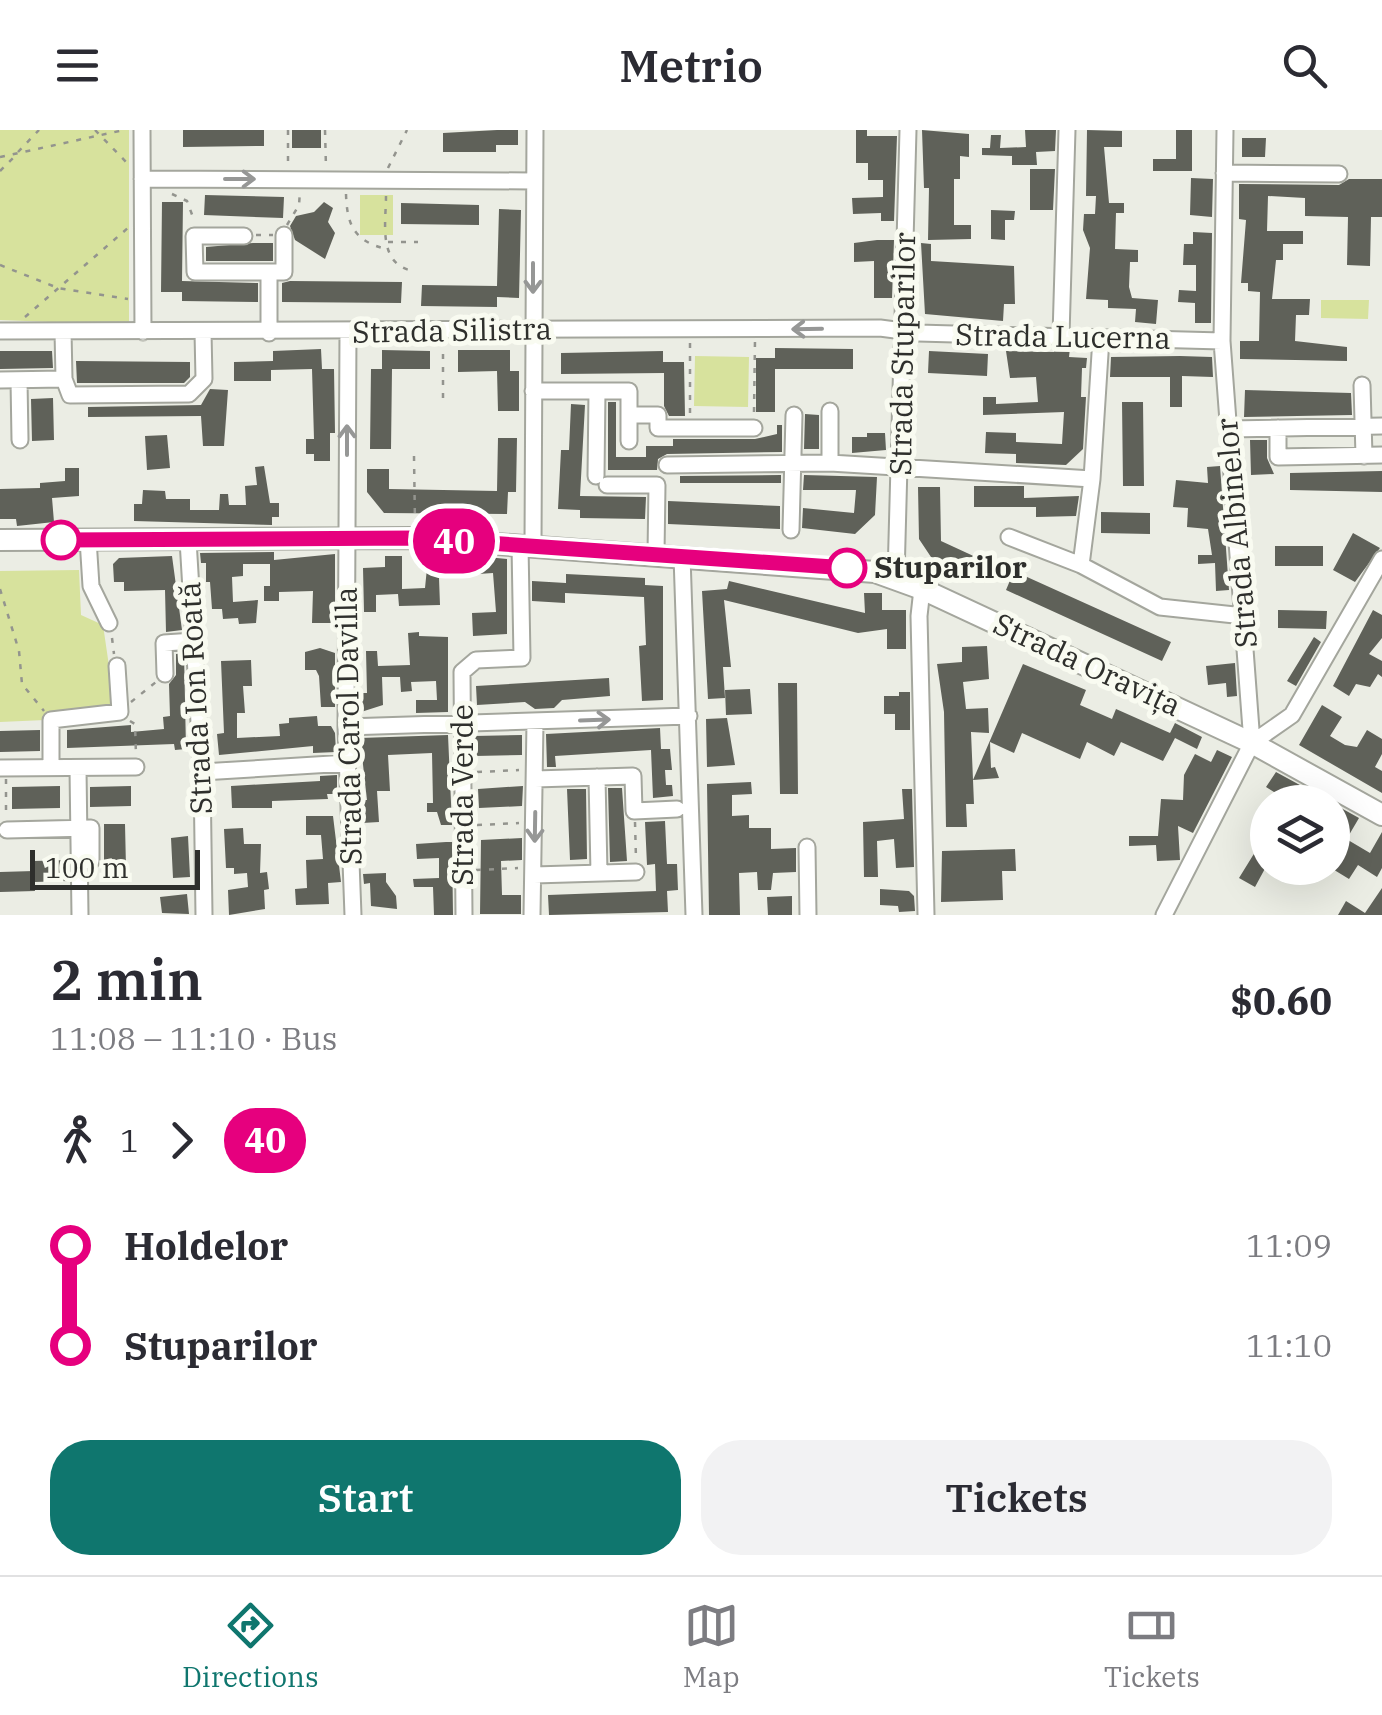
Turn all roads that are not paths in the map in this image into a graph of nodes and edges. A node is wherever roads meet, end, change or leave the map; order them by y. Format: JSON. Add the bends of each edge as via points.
{"nodes":[{"id":1,"x":142,"y":130,"type":"edge"},
{"id":2,"x":535,"y":130,"type":"edge"},
{"id":3,"x":908,"y":130,"type":"edge"},
{"id":4,"x":1066,"y":130,"type":"edge"},
{"id":5,"x":1224,"y":130,"type":"edge"},
{"id":6,"x":1224,"y":173,"type":"junction"},
{"id":7,"x":1340,"y":174,"type":"dead end"},
{"id":8,"x":142,"y":179,"type":"junction"},
{"id":9,"x":534,"y":180,"type":"junction"},
{"id":10,"x":284,"y":235,"type":"road end"},
{"id":11,"x":244,"y":236,"type":"road end"},
{"id":12,"x":269,"y":272,"type":"junction"},
{"id":13,"x":533,"y":330,"type":"junction"},
{"id":14,"x":4,"y":331,"type":"edge"},
{"id":15,"x":63,"y":331,"type":"junction"},
{"id":16,"x":348,"y":331,"type":"junction"},
{"id":17,"x":905,"y":331,"type":"junction"},
{"id":18,"x":142,"y":332,"type":"junction"},
{"id":19,"x":203,"y":332,"type":"junction"},
{"id":20,"x":269,"y":333,"type":"junction"},
{"id":21,"x":1061,"y":336,"type":"junction"},
{"id":22,"x":1100,"y":338,"type":"junction"},
{"id":23,"x":1222,"y":341,"type":"junction"},
{"id":24,"x":64,"y":379,"type":"junction"},
{"id":25,"x":0,"y":380,"type":"edge"},
{"id":26,"x":20,"y":380,"type":"junction"},
{"id":27,"x":1362,"y":385,"type":"dead end"},
{"id":28,"x":533,"y":391,"type":"junction"},
{"id":29,"x":597,"y":391,"type":"junction"},
{"id":30,"x":830,"y":411,"type":"dead end"},
{"id":31,"x":794,"y":415,"type":"dead end"},
{"id":32,"x":629,"y":416,"type":"junction"},
{"id":33,"x":1363,"y":426,"type":"junction"},
{"id":34,"x":1382,"y":426,"type":"edge"},
{"id":35,"x":754,"y":428,"type":"road end"},
{"id":36,"x":1278,"y":428,"type":"junction"},
{"id":37,"x":1229,"y":429,"type":"junction"},
{"id":38,"x":20,"y":440,"type":"dead end"},
{"id":39,"x":628,"y":441,"type":"dead end"},
{"id":40,"x":1382,"y":455,"type":"edge"},
{"id":41,"x":1364,"y":456,"type":"junction"},
{"id":42,"x":793,"y":463,"type":"junction"},
{"id":43,"x":830,"y":463,"type":"junction"},
{"id":44,"x":667,"y":466,"type":"dead end"},
{"id":45,"x":901,"y":466,"type":"junction"},
{"id":46,"x":1092,"y":480,"type":"junction"},
{"id":47,"x":791,"y":530,"type":"dead end"},
{"id":48,"x":345,"y":537,"type":"junction"},
{"id":49,"x":1009,"y":537,"type":"dead end"},
{"id":50,"x":88,"y":539,"type":"junction"},
{"id":51,"x":0,"y":540,"type":"edge"},
{"id":52,"x":188,"y":540,"type":"junction"},
{"id":53,"x":526,"y":545,"type":"junction"},
{"id":54,"x":656,"y":554,"type":"junction"},
{"id":55,"x":682,"y":556,"type":"junction"},
{"id":56,"x":1382,"y":559,"type":"edge"},
{"id":57,"x":1080,"y":565,"type":"junction"},
{"id":58,"x":896,"y":578,"type":"junction"},
{"id":59,"x":922,"y":589,"type":"junction"},
{"id":60,"x":1244,"y":616,"type":"junction"},
{"id":61,"x":109,"y":622,"type":"road end"},
{"id":62,"x":194,"y":641,"type":"junction"},
{"id":63,"x":116,"y":666,"type":"road end"},
{"id":64,"x":165,"y":674,"type":"road end"},
{"id":65,"x":690,"y":716,"type":"junction"},
{"id":66,"x":535,"y":722,"type":"junction"},
{"id":67,"x":462,"y":725,"type":"junction"},
{"id":68,"x":346,"y":727,"type":"junction"},
{"id":69,"x":1252,"y":743,"type":"junction"},
{"id":70,"x":348,"y":763,"type":"junction"},
{"id":71,"x":136,"y":767,"type":"road end"},
{"id":72,"x":3,"y":768,"type":"edge"},
{"id":73,"x":51,"y":768,"type":"junction"},
{"id":74,"x":78,"y":768,"type":"junction"},
{"id":75,"x":202,"y":772,"type":"junction"},
{"id":76,"x":536,"y":774,"type":"junction"},
{"id":77,"x":596,"y":777,"type":"junction"},
{"id":78,"x":677,"y":809,"type":"dead end"},
{"id":79,"x":1382,"y":815,"type":"edge"},
{"id":80,"x":78,"y":829,"type":"junction"},
{"id":81,"x":7,"y":830,"type":"road end"},
{"id":82,"x":807,"y":847,"type":"dead end"},
{"id":83,"x":92,"y":861,"type":"dead end"},
{"id":84,"x":534,"y":871,"type":"junction"},
{"id":85,"x":636,"y":872,"type":"road end"},
{"id":86,"x":599,"y":873,"type":"junction"},
{"id":87,"x":80,"y":915,"type":"edge"},
{"id":88,"x":204,"y":915,"type":"edge"},
{"id":89,"x":353,"y":915,"type":"edge"},
{"id":90,"x":464,"y":915,"type":"edge"},
{"id":91,"x":532,"y":915,"type":"edge"},
{"id":92,"x":694,"y":915,"type":"edge"},
{"id":93,"x":808,"y":915,"type":"edge"},
{"id":94,"x":926,"y":915,"type":"edge"},
{"id":95,"x":1164,"y":915,"type":"edge"}],
"edges":[{"from":1,"to":8,"type":"street"},
{"from":2,"to":9,"type":"street","name":"Strada Verde"},
{"from":3,"to":17,"type":"street","name":"Strada Stuparilor"},
{"from":4,"to":21,"type":"street"},
{"from":5,"to":6,"type":"street","name":"Strada Albinelor"},
{"from":6,"to":7,"type":"street"},
{"from":6,"to":23,"type":"street","name":"Strada Albinelor"},
{"from":8,"to":9,"type":"street","one_way":true},
{"from":8,"to":18,"type":"street"},
{"from":9,"to":13,"type":"street","name":"Strada Verde","one_way":true},
{"from":10,"to":12,"type":"street","via":[[284,272]]},
{"from":11,"to":12,"type":"street","via":[[194,236],[195,272]]},
{"from":12,"to":20,"type":"street"},
{"from":13,"to":16,"type":"street","name":"Strada Silistra"},
{"from":17,"to":13,"type":"street","name":"Strada Silistra","one_way":true},
{"from":13,"to":28,"type":"street","name":"Strada Verde"},
{"from":14,"to":15,"type":"street","name":"Strada Silistra"},
{"from":15,"to":18,"type":"street","name":"Strada Silistra"},
{"from":15,"to":24,"type":"street"},
{"from":16,"to":20,"type":"street","name":"Strada Silistra"},
{"from":48,"to":16,"type":"street","name":"Strada Carol Davilla","one_way":true},
{"from":17,"to":21,"type":"street","name":"Strada Lucerna"},
{"from":17,"to":45,"type":"street","name":"Strada Stuparilor"},
{"from":18,"to":19,"type":"street","name":"Strada Silistra"},
{"from":19,"to":20,"type":"street","name":"Strada Silistra"},
{"from":19,"to":24,"type":"street","via":[[204,379],[189,394],[70,395]]},
{"from":21,"to":22,"type":"street","name":"Strada Lucerna"},
{"from":22,"to":23,"type":"street","name":"Strada Lucerna"},
{"from":22,"to":46,"type":"street"},
{"from":23,"to":37,"type":"street","name":"Strada Albinelor"},
{"from":24,"to":26,"type":"street"},
{"from":25,"to":26,"type":"street"},
{"from":26,"to":38,"type":"street"},
{"from":27,"to":33,"type":"street"},
{"from":28,"to":29,"type":"street"},
{"from":28,"to":53,"type":"street","name":"Strada Verde"},
{"from":29,"to":32,"type":"street","via":[[629,391]]},
{"from":29,"to":54,"type":"street","via":[[602,480],[657,486]]},
{"from":30,"to":43,"type":"street"},
{"from":31,"to":42,"type":"street"},
{"from":32,"to":35,"type":"street","via":[[658,416],[658,428]]},
{"from":32,"to":39,"type":"street"},
{"from":33,"to":34,"type":"street"},
{"from":33,"to":36,"type":"street"},
{"from":33,"to":41,"type":"street"},
{"from":36,"to":37,"type":"street"},
{"from":36,"to":41,"type":"street","via":[[1278,457]]},
{"from":37,"to":60,"type":"street","name":"Strada Albinelor"},
{"from":40,"to":41,"type":"street"},
{"from":42,"to":43,"type":"street"},
{"from":42,"to":44,"type":"street"},
{"from":42,"to":47,"type":"street"},
{"from":43,"to":45,"type":"street"},
{"from":45,"to":46,"type":"street"},
{"from":45,"to":58,"type":"street","name":"Strada Stuparilor"},
{"from":46,"to":57,"type":"street"},
{"from":48,"to":52,"type":"main road","name":"Strada Oravița"},
{"from":48,"to":53,"type":"main road","name":"Strada Oravița"},
{"from":48,"to":68,"type":"street","name":"Strada Carol Davilla"},
{"from":49,"to":57,"type":"street"},
{"from":50,"to":51,"type":"main road","name":"Strada Oravița"},
{"from":50,"to":52,"type":"main road","name":"Strada Oravița"},
{"from":50,"to":61,"type":"street","via":[[91,586]]},
{"from":52,"to":62,"type":"street","name":"Strada Ion Roată"},
{"from":53,"to":54,"type":"main road","name":"Strada Oravița"},
{"from":53,"to":67,"type":"street","name":"Strada Verde","via":[[522,658],[468,664],[462,672]]},
{"from":54,"to":55,"type":"main road","name":"Strada Oravița"},
{"from":55,"to":58,"type":"main road","name":"Strada Oravița","via":[[832,566]]},
{"from":55,"to":65,"type":"street"},
{"from":56,"to":69,"type":"street","via":[[1292,714]]},
{"from":57,"to":60,"type":"street","via":[[1160,607]]},
{"from":58,"to":59,"type":"main road","name":"Strada Oravița"},
{"from":59,"to":69,"type":"main road","name":"Strada Oravița"},
{"from":59,"to":94,"type":"street"},
{"from":60,"to":69,"type":"street","name":"Strada Albinelor"},
{"from":62,"to":64,"type":"street","via":[[164,643]]},
{"from":62,"to":75,"type":"street","name":"Strada Ion Roată"},
{"from":63,"to":73,"type":"street","via":[[120,712],[51,720]]},
{"from":66,"to":65,"type":"street","one_way":true},
{"from":65,"to":92,"type":"street"},
{"from":66,"to":67,"type":"street"},
{"from":66,"to":76,"type":"street"},
{"from":67,"to":68,"type":"street"},
{"from":67,"to":90,"type":"street","name":"Strada Verde"},
{"from":68,"to":70,"type":"street","name":"Strada Carol Davilla"},
{"from":69,"to":79,"type":"main road","name":"Strada Oravița"},
{"from":69,"to":95,"type":"street"},
{"from":70,"to":75,"type":"street"},
{"from":70,"to":89,"type":"street","name":"Strada Carol Davilla"},
{"from":71,"to":74,"type":"street"},
{"from":72,"to":73,"type":"street"},
{"from":73,"to":74,"type":"street"},
{"from":74,"to":80,"type":"street"},
{"from":75,"to":88,"type":"street","name":"Strada Ion Roată"},
{"from":76,"to":77,"type":"street"},
{"from":76,"to":84,"type":"street","one_way":true},
{"from":77,"to":78,"type":"street","via":[[634,776],[634,811]]},
{"from":77,"to":86,"type":"street"},
{"from":80,"to":81,"type":"street"},
{"from":80,"to":83,"type":"street","via":[[91,828]]},
{"from":80,"to":87,"type":"street"},
{"from":82,"to":93,"type":"street"},
{"from":84,"to":86,"type":"street"},
{"from":84,"to":91,"type":"street"},
{"from":85,"to":86,"type":"street"}]}
